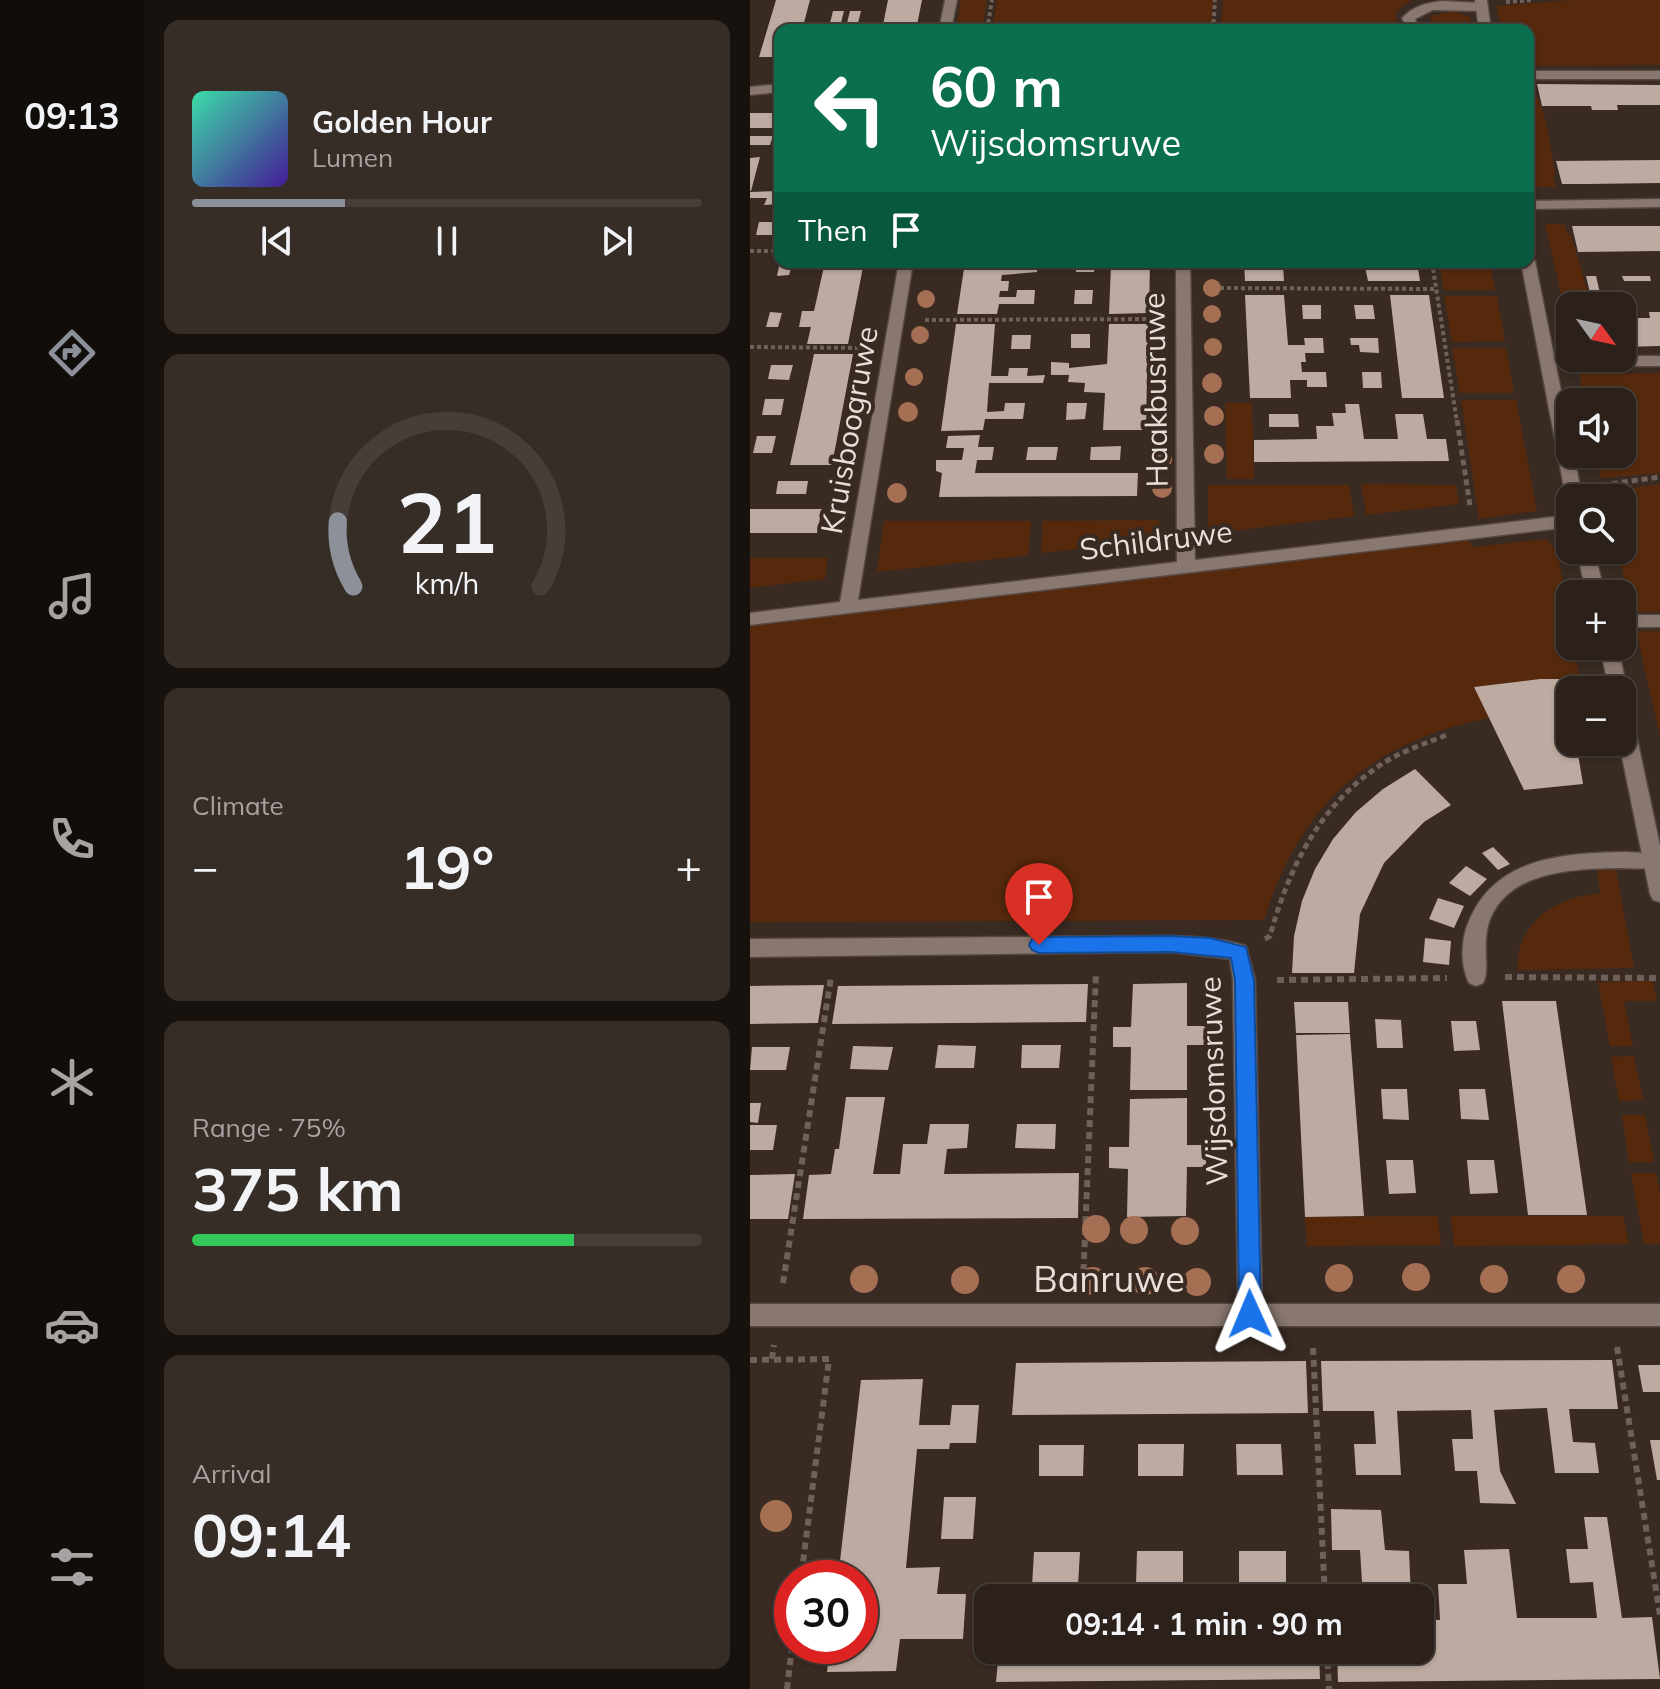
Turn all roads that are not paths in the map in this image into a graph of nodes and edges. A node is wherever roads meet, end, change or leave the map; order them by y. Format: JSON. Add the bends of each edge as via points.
{"nodes":[{"id":1,"x":951,"y":0,"type":"edge"},
{"id":2,"x":1481,"y":4,"type":"edge"},
{"id":3,"x":946,"y":24,"type":"edge"},
{"id":4,"x":1411,"y":24,"type":"edge"},
{"id":5,"x":1484,"y":24,"type":"edge"},
{"id":6,"x":1534,"y":75,"type":"edge"},
{"id":7,"x":1660,"y":75,"type":"edge"},
{"id":8,"x":774,"y":89,"type":"edge"},
{"id":9,"x":750,"y":91,"type":"edge"},
{"id":10,"x":1660,"y":203,"type":"edge"},
{"id":11,"x":1534,"y":205,"type":"edge"},
{"id":12,"x":905,"y":268,"type":"edge"},
{"id":13,"x":1183,"y":268,"type":"edge"},
{"id":14,"x":1529,"y":268,"type":"edge"},
{"id":15,"x":1546,"y":361,"type":"junction"},
{"id":16,"x":1660,"y":361,"type":"edge"},
{"id":17,"x":1571,"y":484,"type":"edge"},
{"id":18,"x":1556,"y":523,"type":"edge"},
{"id":19,"x":1186,"y":566,"type":"junction"},
{"id":20,"x":848,"y":608,"type":"junction"},
{"id":21,"x":750,"y":619,"type":"edge"},
{"id":22,"x":1636,"y":621,"type":"edge"},
{"id":23,"x":1660,"y":621,"type":"edge"},
{"id":24,"x":1636,"y":754,"type":"edge"},
{"id":25,"x":1651,"y":801,"type":"edge"},
{"id":26,"x":1653,"y":860,"type":"junction"},
{"id":27,"x":1660,"y":894,"type":"edge"},
{"id":28,"x":750,"y":948,"type":"edge"},
{"id":29,"x":1476,"y":977,"type":"dead end"},
{"id":30,"x":1250,"y":1314,"type":"junction"},
{"id":31,"x":750,"y":1315,"type":"edge"},
{"id":32,"x":1660,"y":1315,"type":"edge"}],
"edges":[{"from":1,"to":3,"type":"street"},
{"from":2,"to":4,"type":"street","via":[[1431,4],[1416,9],[1408,18]]},
{"from":2,"to":5,"type":"street"},
{"from":6,"to":7,"type":"street"},
{"from":8,"to":9,"type":"street"},
{"from":10,"to":11,"type":"street"},
{"from":12,"to":20,"type":"street","name":"Kruisboogruwe"},
{"from":13,"to":19,"type":"street","name":"Haakbusruwe"},
{"from":14,"to":15,"type":"street"},
{"from":15,"to":16,"type":"street"},
{"from":15,"to":17,"type":"street"},
{"from":18,"to":19,"type":"street","name":"Schildruwe"},
{"from":19,"to":20,"type":"street","name":"Schildruwe"},
{"from":20,"to":21,"type":"street","name":"Schildruwe"},
{"from":22,"to":23,"type":"street"},
{"from":24,"to":25,"type":"street"},
{"from":25,"to":26,"type":"street"},
{"from":26,"to":27,"type":"street"},
{"from":26,"to":29,"type":"street","via":[[1570,860],[1516,879],[1481,916],[1473,942]]},
{"from":28,"to":30,"type":"street","name":"Wijsdomsruwe","via":[[1184,944],[1239,952],[1244,980]]},
{"from":30,"to":31,"type":"street","name":"Banruwe"},
{"from":30,"to":32,"type":"street","name":"Banruwe"}]}
